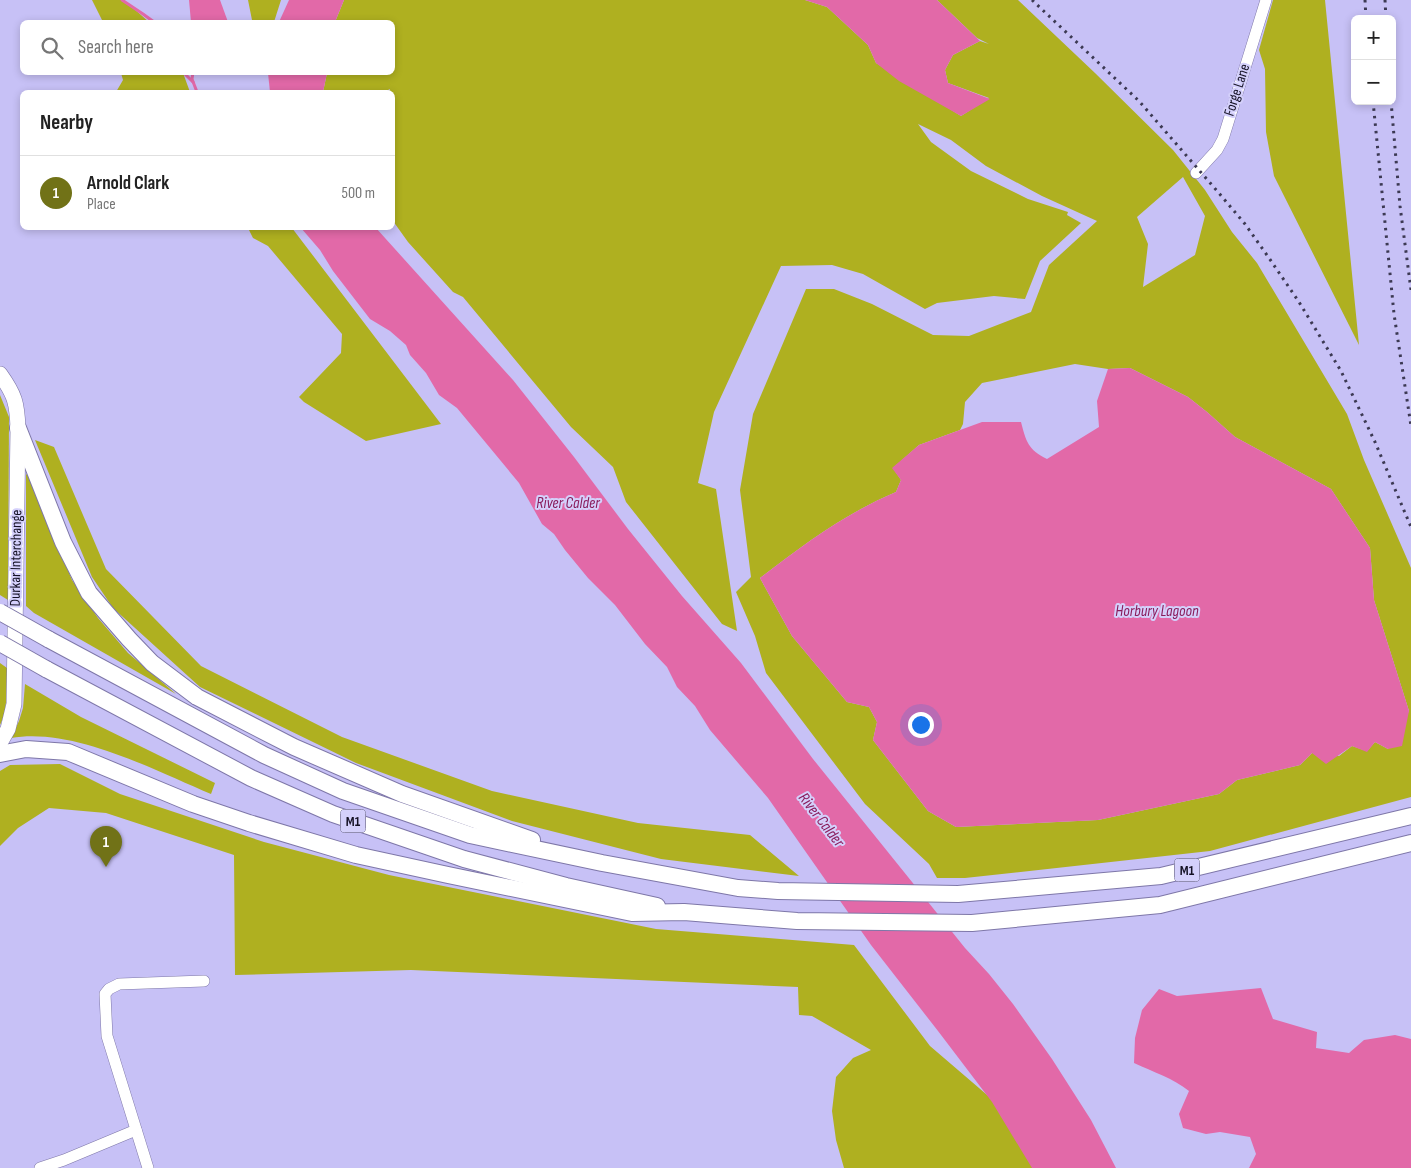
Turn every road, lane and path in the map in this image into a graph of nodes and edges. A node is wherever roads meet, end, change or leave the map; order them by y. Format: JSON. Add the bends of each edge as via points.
{"nodes":[{"id":1,"x":1266,"y":0,"type":"edge"},
{"id":2,"x":1196,"y":173,"type":"dead end"},
{"id":3,"x":0,"y":374,"type":"edge"},
{"id":4,"x":18,"y":428,"type":"junction"},
{"id":5,"x":0,"y":612,"type":"edge"},
{"id":6,"x":0,"y":643,"type":"edge"},
{"id":7,"x":0,"y":743,"type":"edge"},
{"id":8,"x":0,"y":754,"type":"edge"},
{"id":9,"x":1411,"y":816,"type":"edge"},
{"id":10,"x":1411,"y":843,"type":"edge"},
{"id":11,"x":602,"y":864,"type":"junction"},
{"id":12,"x":684,"y":912,"type":"junction"},
{"id":13,"x":204,"y":981,"type":"dead end"},
{"id":14,"x":136,"y":1130,"type":"junction"},
{"id":15,"x":40,"y":1168,"type":"edge"},
{"id":16,"x":148,"y":1168,"type":"edge"}],
"edges":[{"from":1,"to":2,"type":"street","name":"Forge Lane","via":[[1223,139]]},
{"from":3,"to":4,"type":"main road","name":"Durkar Interchange","via":[[17,408]]},
{"from":4,"to":7,"type":"main road","name":"Durkar Interchange","via":[[14,704],[8,729]]},
{"from":4,"to":11,"type":"highway","via":[[63,542],[90,593],[152,663],[196,697],[294,747],[402,794]]},
{"from":5,"to":11,"type":"highway","number":"M1","bridge":true,"via":[[264,755],[343,790],[470,835]]},
{"from":6,"to":12,"type":"highway","number":"M1","bridge":true,"via":[[251,778],[334,814],[464,859]]},
{"from":8,"to":12,"type":"highway","via":[[26,749],[68,752],[194,804],[356,855],[632,913]]},
{"from":9,"to":11,"type":"highway","number":"M1","via":[[1161,876],[958,894],[738,888]]},
{"from":10,"to":12,"type":"highway","number":"M1","via":[[1160,905],[972,923],[797,920]]},
{"from":13,"to":14,"type":"street","via":[[119,984],[109,988],[105,994],[107,1036]]},
{"from":14,"to":15,"type":"street"},
{"from":14,"to":16,"type":"street"}]}
